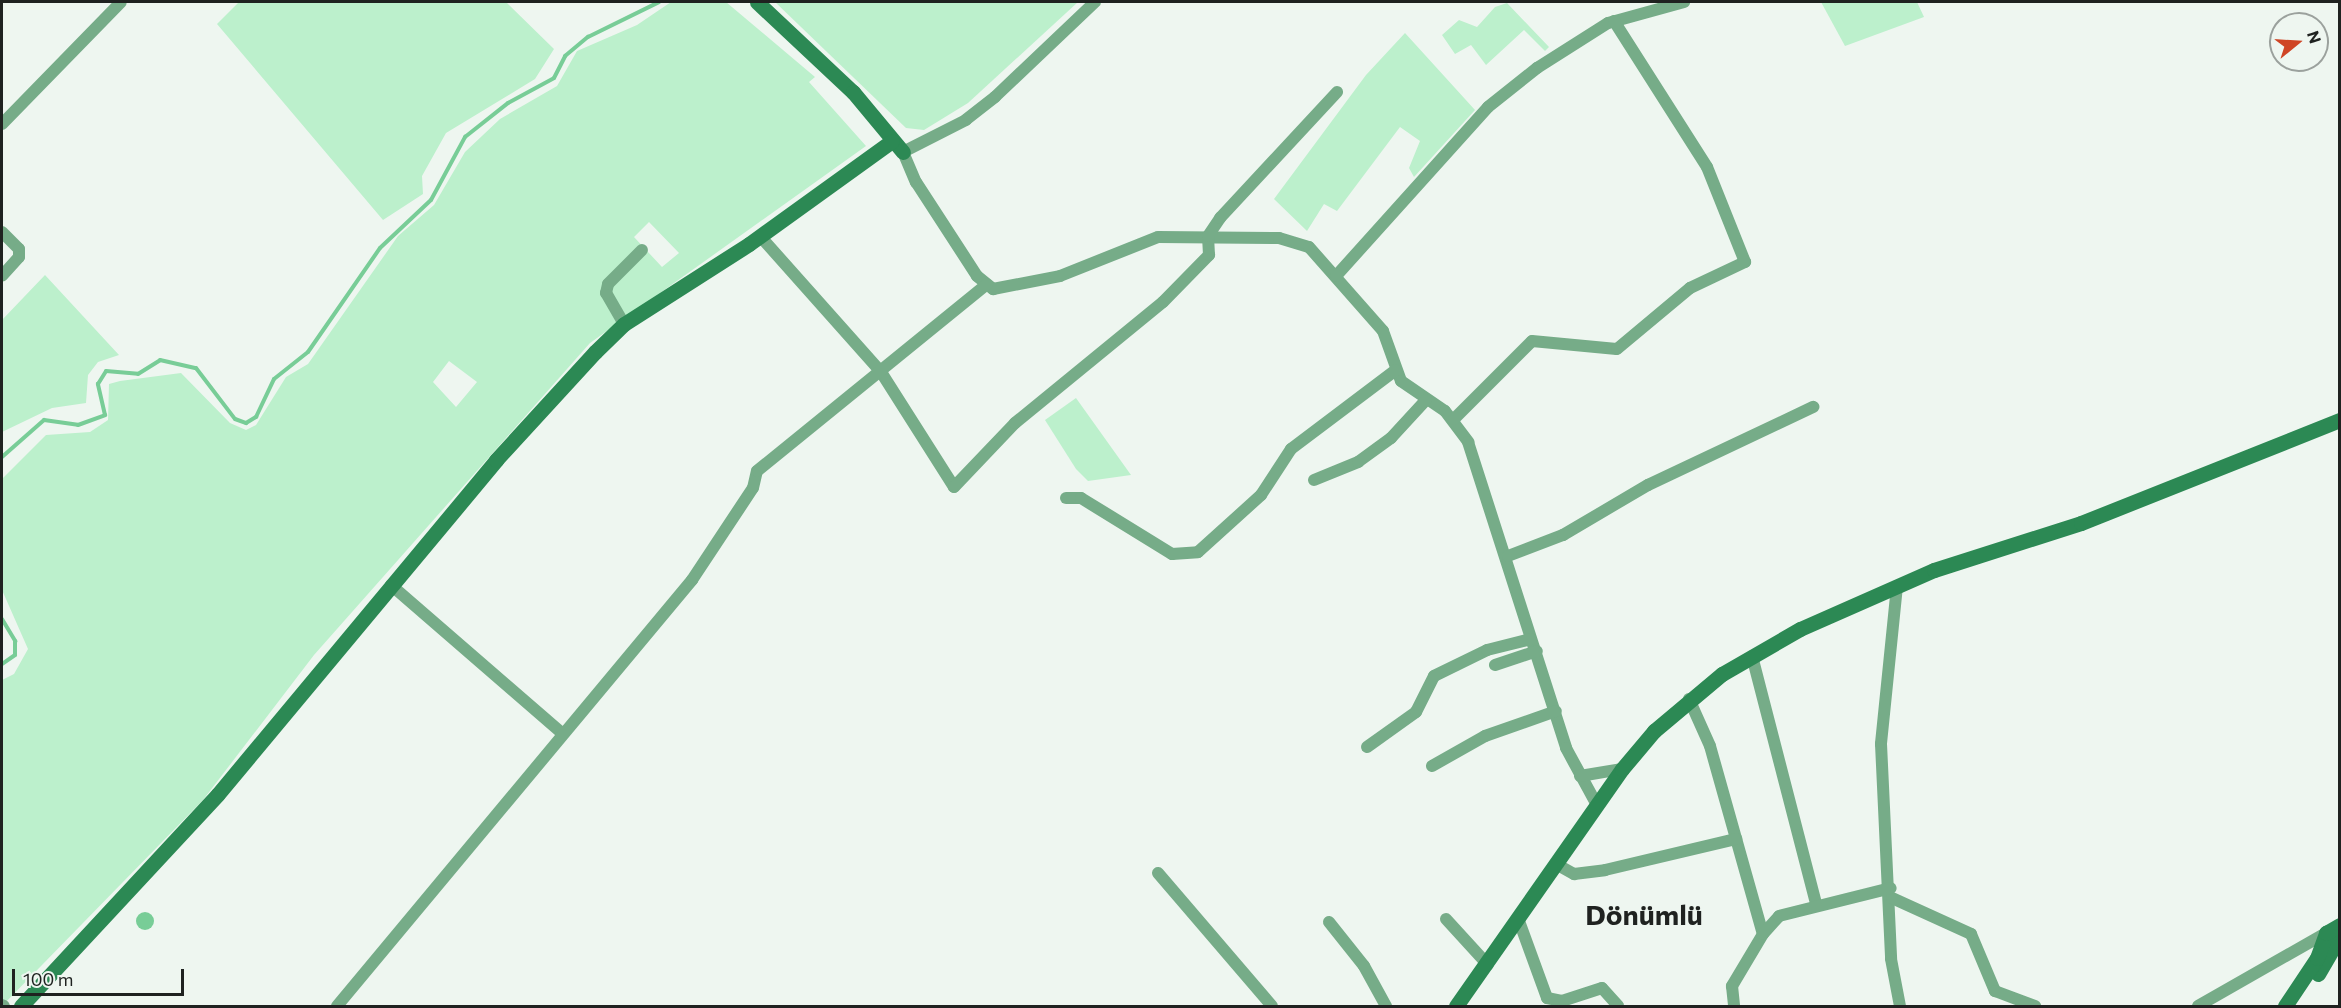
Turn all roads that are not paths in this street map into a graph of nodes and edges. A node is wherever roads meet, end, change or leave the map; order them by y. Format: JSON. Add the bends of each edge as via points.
{"nodes":[{"id":1,"x":121,"y":2,"type":"edge"},
{"id":2,"x":757,"y":2,"type":"edge"},
{"id":3,"x":1095,"y":2,"type":"edge"},
{"id":4,"x":1684,"y":2,"type":"edge"},
{"id":5,"x":1614,"y":21,"type":"junction"},
{"id":6,"x":1337,"y":92,"type":"dead end"},
{"id":7,"x":2,"y":124,"type":"edge"},
{"id":8,"x":892,"y":141,"type":"junction"},
{"id":9,"x":903,"y":152,"type":"junction"},
{"id":10,"x":2,"y":232,"type":"edge"},
{"id":11,"x":760,"y":236,"type":"junction"},
{"id":12,"x":1208,"y":236,"type":"junction"},
{"id":13,"x":642,"y":250,"type":"dead end"},
{"id":14,"x":2,"y":276,"type":"edge"},
{"id":15,"x":1336,"y":276,"type":"junction"},
{"id":16,"x":987,"y":284,"type":"junction"},
{"id":17,"x":624,"y":324,"type":"junction"},
{"id":18,"x":1396,"y":370,"type":"junction"},
{"id":19,"x":881,"y":372,"type":"junction"},
{"id":20,"x":1426,"y":400,"type":"junction"},
{"id":21,"x":1812,"y":407,"type":"dead end"},
{"id":22,"x":1454,"y":419,"type":"junction"},
{"id":23,"x":2340,"y":420,"type":"edge"},
{"id":24,"x":1314,"y":480,"type":"dead end"},
{"id":25,"x":1066,"y":498,"type":"dead end"},
{"id":26,"x":1508,"y":556,"type":"junction"},
{"id":27,"x":391,"y":585,"type":"junction"},
{"id":28,"x":1897,"y":586,"type":"junction"},
{"id":29,"x":1534,"y":645,"type":"junction"},
{"id":30,"x":1752,"y":656,"type":"junction"},
{"id":31,"x":1495,"y":665,"type":"dead end"},
{"id":32,"x":1689,"y":699,"type":"junction"},
{"id":33,"x":1556,"y":711,"type":"junction"},
{"id":34,"x":562,"y":733,"type":"junction"},
{"id":35,"x":1367,"y":747,"type":"dead end"},
{"id":36,"x":1432,"y":766,"type":"dead end"},
{"id":37,"x":1622,"y":770,"type":"junction"},
{"id":38,"x":1580,"y":776,"type":"junction"},
{"id":39,"x":1597,"y":805,"type":"junction"},
{"id":40,"x":1736,"y":839,"type":"junction"},
{"id":41,"x":1556,"y":864,"type":"junction"},
{"id":42,"x":1158,"y":873,"type":"dead end"},
{"id":43,"x":1891,"y":893,"type":"junction"},
{"id":44,"x":1816,"y":904,"type":"junction"},
{"id":45,"x":1446,"y":919,"type":"dead end"},
{"id":46,"x":1519,"y":921,"type":"junction"},
{"id":47,"x":1329,"y":922,"type":"dead end"},
{"id":48,"x":2335,"y":931,"type":"edge"},
{"id":49,"x":1763,"y":934,"type":"junction"},
{"id":50,"x":1488,"y":965,"type":"junction"},
{"id":51,"x":21,"y":1006,"type":"edge"},
{"id":52,"x":337,"y":1006,"type":"edge"},
{"id":53,"x":1272,"y":1006,"type":"edge"},
{"id":54,"x":1386,"y":1006,"type":"edge"},
{"id":55,"x":1456,"y":1006,"type":"edge"},
{"id":56,"x":1618,"y":1006,"type":"edge"},
{"id":57,"x":1734,"y":1006,"type":"edge"},
{"id":58,"x":1900,"y":1006,"type":"edge"},
{"id":59,"x":2035,"y":1006,"type":"edge"},
{"id":60,"x":2198,"y":1006,"type":"edge"},
{"id":61,"x":2285,"y":1006,"type":"edge"},
{"id":62,"x":2297,"y":1006,"type":"edge"}],
"edges":[{"from":1,"to":7,"type":"street"},
{"from":2,"to":8,"type":"street","via":[[853,92]]},
{"from":3,"to":9,"type":"street","via":[[966,120]]},
{"from":4,"to":5,"type":"street"},
{"from":5,"to":15,"type":"street","via":[[1537,68],[1488,107]]},
{"from":5,"to":22,"type":"street","via":[[1707,168],[1745,262],[1690,288],[1617,349],[1532,341]]},
{"from":6,"to":12,"type":"street"},
{"from":8,"to":9,"type":"street"},
{"from":8,"to":11,"type":"street"},
{"from":9,"to":16,"type":"street","via":[[916,182]]},
{"from":10,"to":14,"type":"street","via":[[19,249],[19,257]]},
{"from":11,"to":17,"type":"street"},
{"from":11,"to":19,"type":"street"},
{"from":12,"to":15,"type":"street","via":[[1297,241]]},
{"from":12,"to":16,"type":"street","via":[[1158,237],[1060,276],[1010,287]]},
{"from":12,"to":19,"type":"street","via":[[1209,255],[1163,302],[1015,423],[954,487]]},
{"from":13,"to":17,"type":"street","via":[[608,284],[606,293]]},
{"from":15,"to":18,"type":"street","via":[[1383,331]]},
{"from":16,"to":19,"type":"street"},
{"from":17,"to":27,"type":"street","via":[[496,460]]},
{"from":18,"to":20,"type":"street","via":[[1411,390]]},
{"from":18,"to":25,"type":"street","via":[[1291,449],[1261,495],[1198,552],[1172,554],[1081,498]]},
{"from":19,"to":34,"type":"street","via":[[757,471],[753,488],[692,580]]},
{"from":20,"to":22,"type":"street"},
{"from":20,"to":24,"type":"street","via":[[1391,438],[1358,462]]},
{"from":21,"to":26,"type":"street","via":[[1648,485],[1563,535]]},
{"from":22,"to":26,"type":"street","via":[[1482,475]]},
{"from":23,"to":28,"type":"street","via":[[2081,524]]},
{"from":26,"to":29,"type":"street"},
{"from":27,"to":34,"type":"street"},
{"from":27,"to":51,"type":"street","via":[[218,794]]},
{"from":28,"to":30,"type":"street"},
{"from":28,"to":43,"type":"street","via":[[1881,744]]},
{"from":29,"to":31,"type":"street"},
{"from":29,"to":33,"type":"street"},
{"from":29,"to":35,"type":"street","via":[[1487,650],[1434,676],[1416,712]]},
{"from":30,"to":32,"type":"street"},
{"from":30,"to":44,"type":"street"},
{"from":32,"to":37,"type":"street"},
{"from":32,"to":40,"type":"street","via":[[1710,746]]},
{"from":33,"to":36,"type":"street","via":[[1485,736]]},
{"from":33,"to":38,"type":"street"},
{"from":34,"to":52,"type":"street","via":[[474,847]]},
{"from":37,"to":38,"type":"street"},
{"from":37,"to":39,"type":"street"},
{"from":38,"to":39,"type":"street"},
{"from":39,"to":41,"type":"street"},
{"from":40,"to":41,"type":"street","via":[[1605,870],[1574,874]]},
{"from":40,"to":49,"type":"street"},
{"from":41,"to":46,"type":"street"},
{"from":42,"to":53,"type":"street"},
{"from":43,"to":44,"type":"street"},
{"from":43,"to":58,"type":"street","via":[[1891,959]]},
{"from":43,"to":59,"type":"street","via":[[1971,934],[1995,992]]},
{"from":44,"to":49,"type":"street","via":[[1779,916]]},
{"from":45,"to":50,"type":"street"},
{"from":46,"to":50,"type":"street"},
{"from":46,"to":56,"type":"street","via":[[1547,998],[1562,1001],[1602,988]]},
{"from":47,"to":54,"type":"street"},
{"from":48,"to":60,"type":"street"},
{"from":48,"to":61,"type":"street"},
{"from":48,"to":62,"type":"street"},
{"from":49,"to":57,"type":"street","via":[[1732,986]]},
{"from":50,"to":55,"type":"street"}]}
